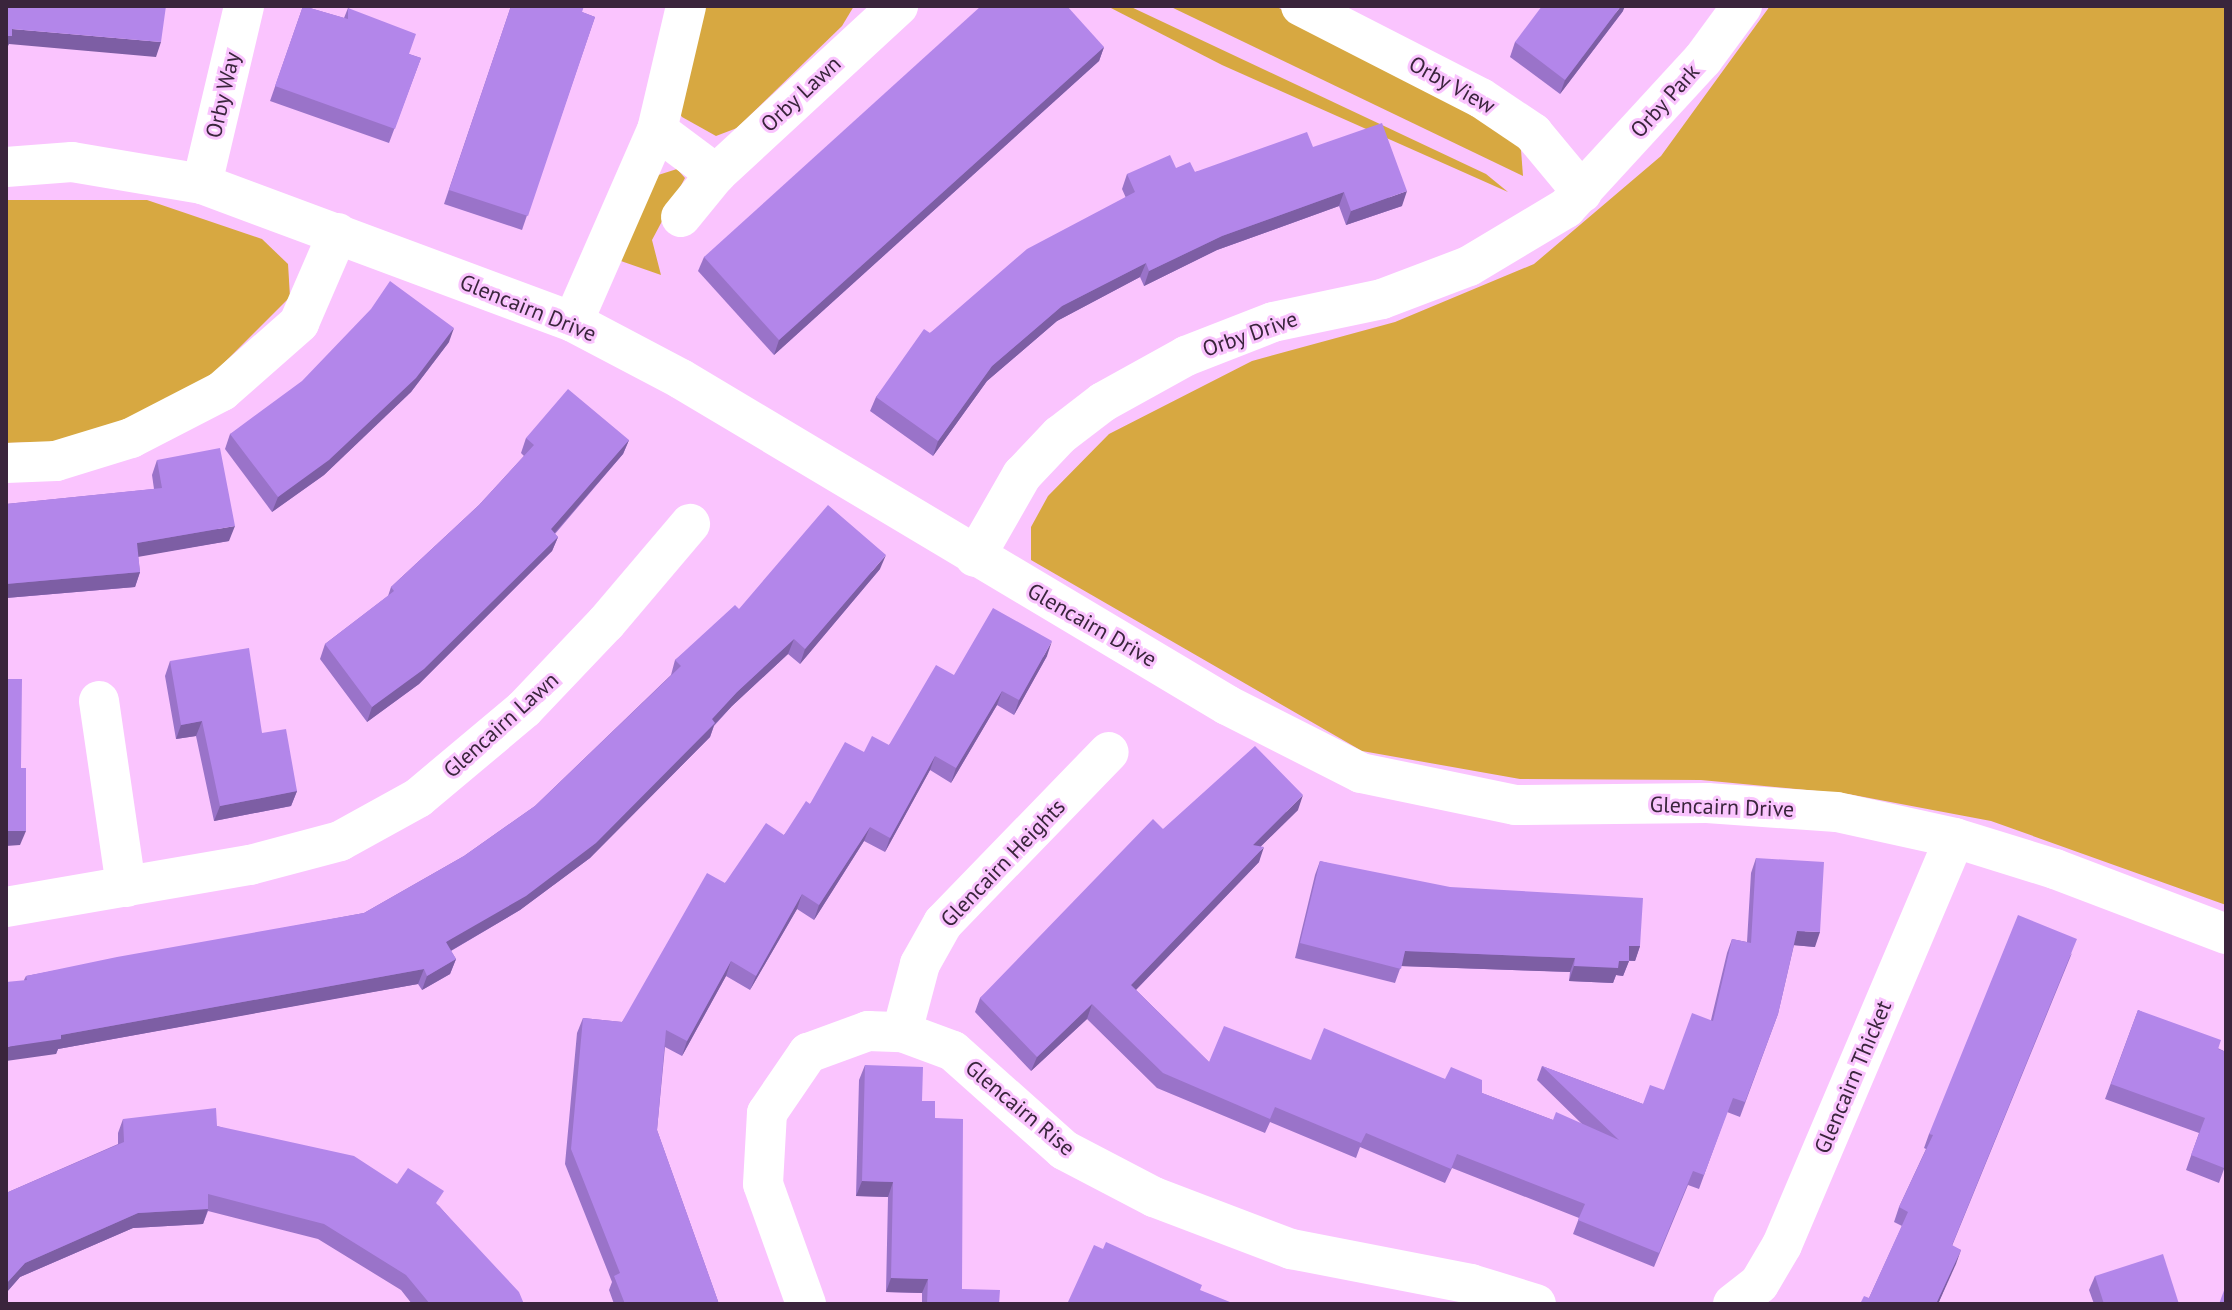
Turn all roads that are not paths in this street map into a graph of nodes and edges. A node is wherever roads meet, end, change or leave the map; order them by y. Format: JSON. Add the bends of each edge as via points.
{"nodes":[{"id":1,"x":244,"y":6,"type":"edge"},
{"id":2,"x":686,"y":6,"type":"edge"},
{"id":3,"x":1301,"y":6,"type":"edge"},
{"id":4,"x":1742,"y":6,"type":"edge"},
{"id":5,"x":889,"y":9,"type":"edge"},
{"id":6,"x":657,"y":130,"type":"junction"},
{"id":7,"x":6,"y":167,"type":"edge"},
{"id":8,"x":716,"y":174,"type":"junction"},
{"id":9,"x":202,"y":184,"type":"junction"},
{"id":10,"x":1582,"y":192,"type":"junction"},
{"id":11,"x":681,"y":217,"type":"dead end"},
{"id":12,"x":338,"y":233,"type":"junction"},
{"id":13,"x":573,"y":322,"type":"junction"},
{"id":14,"x":6,"y":463,"type":"edge"},
{"id":15,"x":690,"y":524,"type":"dead end"},
{"id":16,"x":975,"y":557,"type":"junction"},
{"id":17,"x":99,"y":701,"type":"dead end"},
{"id":18,"x":1109,"y":752,"type":"dead end"},
{"id":19,"x":1955,"y":838,"type":"junction"},
{"id":20,"x":126,"y":887,"type":"junction"},
{"id":21,"x":6,"y":907,"type":"edge"},
{"id":22,"x":2226,"y":934,"type":"edge"},
{"id":23,"x":902,"y":1032,"type":"junction"},
{"id":24,"x":806,"y":1304,"type":"edge"},
{"id":25,"x":1536,"y":1304,"type":"edge"},
{"id":26,"x":1733,"y":1304,"type":"edge"}],
"edges":[{"from":1,"to":9,"type":"street","name":"Orby Way"},
{"from":2,"to":6,"type":"street"},
{"from":3,"to":10,"type":"street","name":"Orby View","via":[[1481,98],[1533,133]]},
{"from":4,"to":10,"type":"street","name":"Orby Park","via":[[1703,59]]},
{"from":5,"to":8,"type":"street","name":"Orby Lawn"},
{"from":6,"to":8,"type":"street"},
{"from":6,"to":13,"type":"street"},
{"from":7,"to":9,"type":"street","name":"Glencairn Drive","via":[[72,162]]},
{"from":8,"to":11,"type":"street","name":"Orby Lawn"},
{"from":9,"to":12,"type":"street","name":"Glencairn Drive"},
{"from":10,"to":16,"type":"street","name":"Orby Drive","via":[[1566,208],[1469,266],[1382,299],[1273,322],[1186,356],[1103,402],[1060,435],[1022,475]]},
{"from":12,"to":13,"type":"street","name":"Glencairn Drive"},
{"from":12,"to":14,"type":"street","via":[[299,323],[222,391],[131,438],[56,461]]},
{"from":13,"to":16,"type":"street","name":"Glencairn Drive","via":[[681,379]]},
{"from":15,"to":20,"type":"street","name":"Glencairn Lawn","via":[[524,709],[418,798],[340,841],[250,865]]},
{"from":16,"to":19,"type":"street","name":"Glencairn Drive","via":[[1227,705],[1361,773],[1515,805],[1707,803],[1837,812]]},
{"from":17,"to":20,"type":"street"},
{"from":18,"to":23,"type":"street","name":"Glencairn Heights","via":[[943,923],[920,964]]},
{"from":19,"to":22,"type":"street","name":"Glencairn Drive","via":[[2055,869]]},
{"from":19,"to":26,"type":"street","name":"Glencairn Thicket","via":[[1782,1245],[1759,1284]]},
{"from":20,"to":21,"type":"street","name":"Glencairn Lawn"},
{"from":23,"to":24,"type":"street","name":"Glencairn Rise","via":[[868,1031],[808,1053],[767,1113],[763,1184]]},
{"from":23,"to":25,"type":"street","name":"Glencairn Rise","via":[[953,1051],[1064,1150],[1154,1197],[1291,1249],[1471,1284]]}]}
